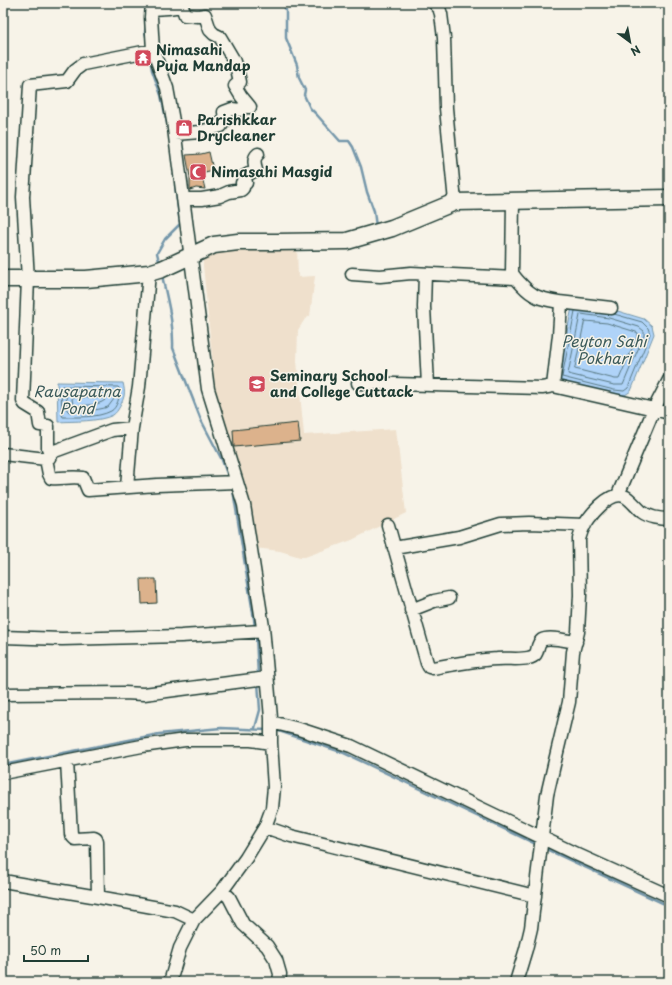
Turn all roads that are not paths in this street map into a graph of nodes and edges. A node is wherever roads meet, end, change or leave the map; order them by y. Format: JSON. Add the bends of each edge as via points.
{"nodes":[{"id":1,"x":434,"y":3,"type":"edge"},
{"id":2,"x":152,"y":6,"type":"edge"},
{"id":3,"x":153,"y":50,"type":"junction"},
{"id":4,"x":175,"y":134,"type":"junction"},
{"id":5,"x":258,"y":154,"type":"dead end"},
{"id":6,"x":669,"y":198,"type":"edge"},
{"id":7,"x":184,"y":199,"type":"junction"},
{"id":8,"x":512,"y":201,"type":"junction"},
{"id":9,"x":455,"y":202,"type":"junction"},
{"id":10,"x":191,"y":255,"type":"junction"},
{"id":11,"x":156,"y":271,"type":"junction"},
{"id":12,"x":352,"y":274,"type":"dead end"},
{"id":13,"x":425,"y":274,"type":"junction"},
{"id":14,"x":515,"y":278,"type":"junction"},
{"id":15,"x":28,"y":279,"type":"junction"},
{"id":16,"x":3,"y":280,"type":"edge"},
{"id":17,"x":559,"y":302,"type":"junction"},
{"id":18,"x":612,"y":308,"type":"dead end"},
{"id":19,"x":669,"y":380,"type":"edge"},
{"id":20,"x":358,"y":383,"type":"dead end"},
{"id":21,"x":428,"y":385,"type":"junction"},
{"id":22,"x":553,"y":386,"type":"junction"},
{"id":23,"x":654,"y":409,"type":"junction"},
{"id":24,"x":669,"y":413,"type":"edge"},
{"id":25,"x":132,"y":428,"type":"junction"},
{"id":26,"x":3,"y":454,"type":"edge"},
{"id":27,"x":49,"y":456,"type":"junction"},
{"id":28,"x":237,"y":482,"type":"junction"},
{"id":29,"x":127,"y":487,"type":"junction"},
{"id":30,"x":618,"y":495,"type":"junction"},
{"id":31,"x":669,"y":519,"type":"edge"},
{"id":32,"x":388,"y":525,"type":"dead end"},
{"id":33,"x":585,"y":525,"type":"junction"},
{"id":34,"x":394,"y":548,"type":"junction"},
{"id":35,"x":449,"y":598,"type":"dead end"},
{"id":36,"x":412,"y":610,"type":"junction"},
{"id":37,"x":263,"y":631,"type":"junction"},
{"id":38,"x":3,"y":637,"type":"edge"},
{"id":39,"x":576,"y":642,"type":"junction"},
{"id":40,"x":267,"y":678,"type":"junction"},
{"id":41,"x":3,"y":694,"type":"edge"},
{"id":42,"x":271,"y":724,"type":"junction"},
{"id":43,"x":271,"y":742,"type":"junction"},
{"id":44,"x":67,"y":761,"type":"junction"},
{"id":45,"x":3,"y":773,"type":"edge"},
{"id":46,"x":265,"y":827,"type":"junction"},
{"id":47,"x":541,"y":843,"type":"junction"},
{"id":48,"x":3,"y":881,"type":"edge"},
{"id":49,"x":222,"y":891,"type":"junction"},
{"id":50,"x":535,"y":896,"type":"junction"},
{"id":51,"x":669,"y":896,"type":"edge"},
{"id":52,"x":98,"y":897,"type":"junction"},
{"id":53,"x":194,"y":920,"type":"junction"},
{"id":54,"x":170,"y":982,"type":"edge"},
{"id":55,"x":279,"y":982,"type":"edge"},
{"id":56,"x":516,"y":982,"type":"edge"}],
"edges":[{"from":1,"to":9,"type":"street","via":[[441,14],[444,38],[446,108]]},
{"from":2,"to":3,"type":"street"},
{"from":2,"to":4,"type":"street","via":[[182,6],[186,14],[205,15],[210,30],[220,37],[233,59],[240,82],[235,86],[250,107],[224,112],[225,121],[220,123],[221,126],[200,132]]},
{"from":3,"to":4,"type":"street","via":[[166,88]]},
{"from":3,"to":15,"type":"street","via":[[83,64],[74,70],[67,81],[30,85],[23,197]]},
{"from":4,"to":7,"type":"street"},
{"from":5,"to":7,"type":"street","via":[[254,162],[256,170],[245,176],[246,183],[242,183],[241,190],[202,199]]},
{"from":6,"to":8,"type":"main road"},
{"from":7,"to":10,"type":"street"},
{"from":8,"to":9,"type":"main road"},
{"from":8,"to":14,"type":"street","via":[[512,273]]},
{"from":9,"to":10,"type":"main road","via":[[392,228],[347,241],[238,242],[214,245]]},
{"from":10,"to":11,"type":"main road"},
{"from":10,"to":28,"type":"street","via":[[208,390]]},
{"from":11,"to":15,"type":"main road","via":[[86,279]]},
{"from":11,"to":25,"type":"street"},
{"from":12,"to":13,"type":"street"},
{"from":13,"to":14,"type":"street"},
{"from":13,"to":21,"type":"street"},
{"from":14,"to":17,"type":"street","via":[[530,293],[542,299]]},
{"from":15,"to":16,"type":"main road"},
{"from":15,"to":27,"type":"street","via":[[23,401],[38,412],[40,425],[48,426]]},
{"from":17,"to":18,"type":"street"},
{"from":17,"to":22,"type":"street","via":[[559,336]]},
{"from":19,"to":23,"type":"street"},
{"from":20,"to":21,"type":"street"},
{"from":21,"to":22,"type":"street","via":[[542,388]]},
{"from":22,"to":23,"type":"street"},
{"from":23,"to":24,"type":"street"},
{"from":23,"to":30,"type":"street"},
{"from":25,"to":27,"type":"street","via":[[112,430]]},
{"from":25,"to":29,"type":"street"},
{"from":26,"to":27,"type":"street"},
{"from":27,"to":29,"type":"street","via":[[51,478],[83,478],[88,490]]},
{"from":28,"to":29,"type":"street"},
{"from":28,"to":37,"type":"street","via":[[244,505]]},
{"from":30,"to":31,"type":"street","via":[[625,496],[643,512],[655,518]]},
{"from":30,"to":33,"type":"street","via":[[595,511]]},
{"from":32,"to":34,"type":"street"},
{"from":33,"to":34,"type":"street","via":[[501,524],[459,537]]},
{"from":33,"to":39,"type":"street","via":[[579,539],[580,613]]},
{"from":34,"to":36,"type":"street"},
{"from":35,"to":36,"type":"street"},
{"from":36,"to":39,"type":"street","via":[[427,664],[433,668],[478,660],[527,658],[537,654],[540,643],[550,638]]},
{"from":37,"to":38,"type":"street","via":[[62,639]]},
{"from":37,"to":40,"type":"street"},
{"from":39,"to":47,"type":"street","via":[[569,702],[547,795]]},
{"from":40,"to":41,"type":"street","via":[[144,694]]},
{"from":40,"to":42,"type":"street"},
{"from":42,"to":43,"type":"street"},
{"from":42,"to":47,"type":"street","via":[[299,729],[351,746]]},
{"from":43,"to":44,"type":"street","via":[[185,740]]},
{"from":43,"to":46,"type":"street","via":[[274,787],[272,808]]},
{"from":44,"to":45,"type":"street"},
{"from":44,"to":52,"type":"street","via":[[71,834],[75,839],[96,839]]},
{"from":46,"to":49,"type":"street"},
{"from":46,"to":50,"type":"street","via":[[291,836]]},
{"from":47,"to":50,"type":"street"},
{"from":47,"to":51,"type":"street"},
{"from":48,"to":52,"type":"street"},
{"from":49,"to":53,"type":"street"},
{"from":49,"to":55,"type":"street","via":[[229,897],[243,924],[267,946],[276,960],[280,974]]},
{"from":50,"to":56,"type":"street","via":[[531,928]]},
{"from":52,"to":53,"type":"street","via":[[175,911]]},
{"from":53,"to":54,"type":"street","via":[[180,948]]}]}
